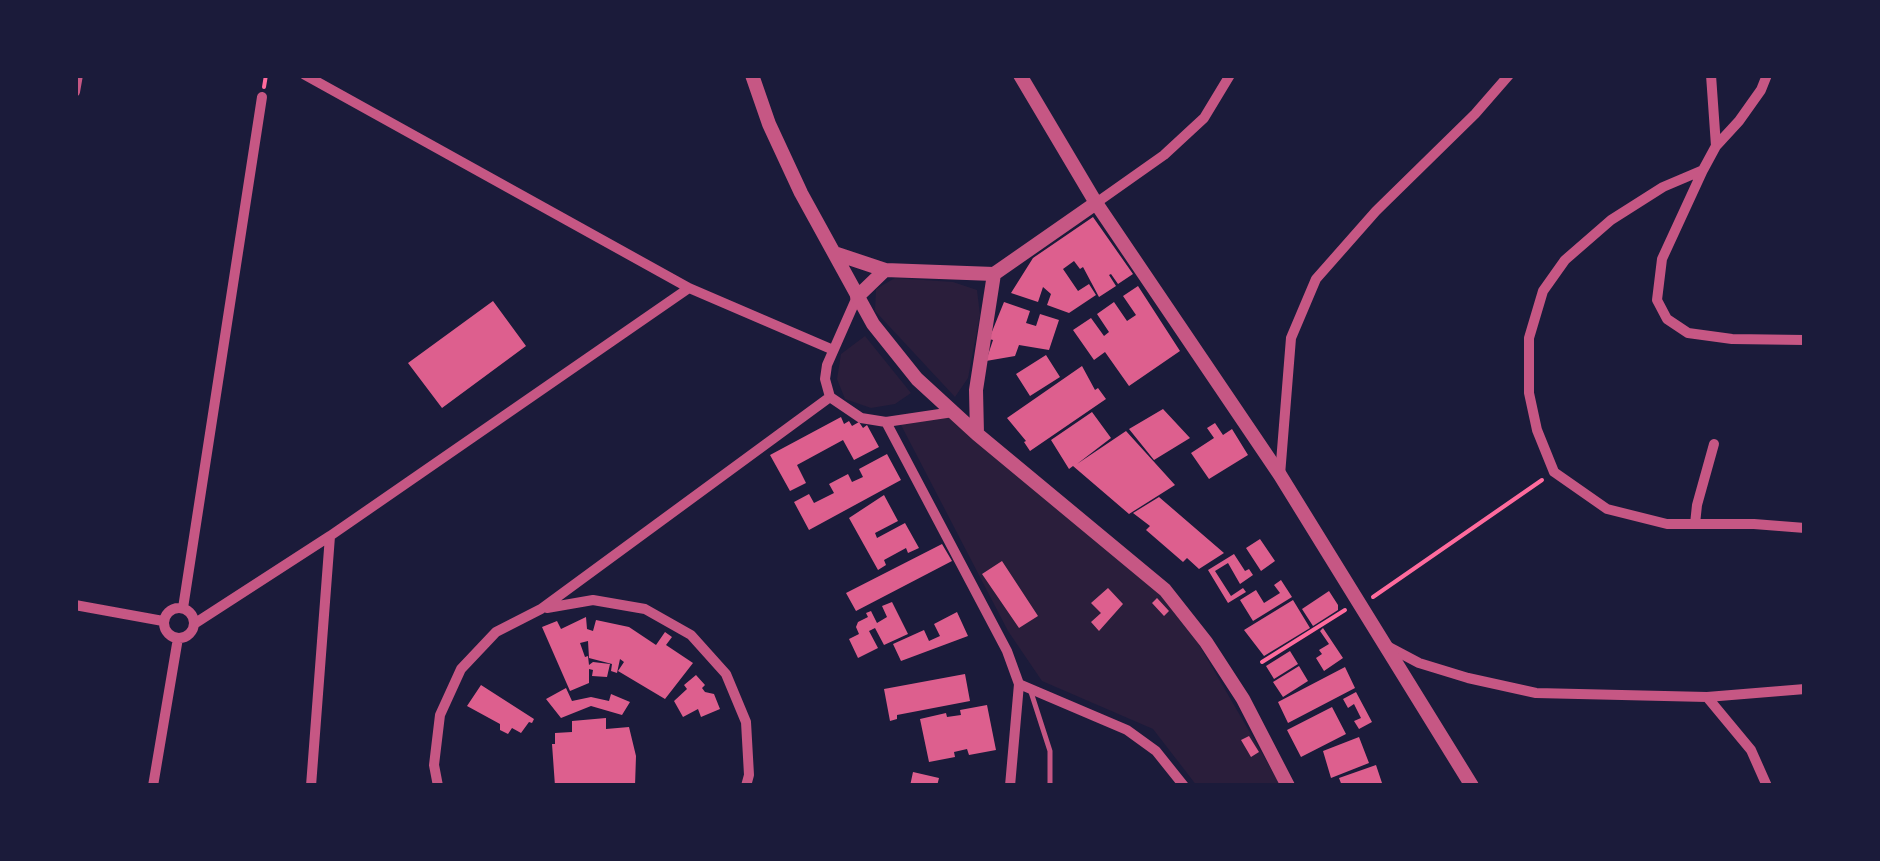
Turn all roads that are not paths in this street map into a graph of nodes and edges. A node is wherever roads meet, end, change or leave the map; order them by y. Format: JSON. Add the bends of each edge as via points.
{"nodes":[{"id":1,"x":78,"y":75,"type":"edge"},
{"id":2,"x":305,"y":75,"type":"edge"},
{"id":3,"x":752,"y":75,"type":"edge"},
{"id":4,"x":1020,"y":75,"type":"edge"},
{"id":5,"x":1230,"y":75,"type":"edge"},
{"id":6,"x":1510,"y":75,"type":"edge"},
{"id":7,"x":1711,"y":75,"type":"edge"},
{"id":8,"x":1767,"y":75,"type":"edge"},
{"id":9,"x":75,"y":92,"type":"edge"},
{"id":10,"x":262,"y":97,"type":"dead end"},
{"id":11,"x":1716,"y":146,"type":"junction"},
{"id":12,"x":1703,"y":170,"type":"junction"},
{"id":13,"x":1096,"y":203,"type":"junction"},
{"id":14,"x":837,"y":254,"type":"junction"},
{"id":15,"x":884,"y":270,"type":"junction"},
{"id":16,"x":994,"y":274,"type":"junction"},
{"id":17,"x":689,"y":288,"type":"junction"},
{"id":18,"x":857,"y":297,"type":"junction"},
{"id":19,"x":1805,"y":340,"type":"edge"},
{"id":20,"x":831,"y":349,"type":"junction"},
{"id":21,"x":976,"y":390,"type":"junction"},
{"id":22,"x":830,"y":397,"type":"junction"},
{"id":23,"x":953,"y":412,"type":"junction"},
{"id":24,"x":886,"y":422,"type":"junction"},
{"id":25,"x":977,"y":434,"type":"junction"},
{"id":26,"x":1714,"y":444,"type":"dead end"},
{"id":27,"x":1280,"y":474,"type":"junction"},
{"id":28,"x":1695,"y":524,"type":"junction"},
{"id":29,"x":1805,"y":528,"type":"edge"},
{"id":30,"x":330,"y":536,"type":"junction"},
{"id":31,"x":75,"y":605,"type":"edge"},
{"id":32,"x":182,"y":608,"type":"junction"},
{"id":33,"x":541,"y":608,"type":"junction"},
{"id":34,"x":164,"y":621,"type":"junction"},
{"id":35,"x":194,"y":624,"type":"junction"},
{"id":36,"x":178,"y":638,"type":"junction"},
{"id":37,"x":1382,"y":644,"type":"junction"},
{"id":38,"x":1024,"y":685,"type":"junction"},
{"id":39,"x":1805,"y":689,"type":"edge"},
{"id":40,"x":1707,"y":696,"type":"junction"},
{"id":41,"x":153,"y":786,"type":"edge"},
{"id":42,"x":311,"y":786,"type":"edge"},
{"id":43,"x":438,"y":786,"type":"edge"},
{"id":44,"x":746,"y":786,"type":"edge"},
{"id":45,"x":1010,"y":786,"type":"edge"},
{"id":46,"x":1050,"y":786,"type":"edge"},
{"id":47,"x":1184,"y":786,"type":"edge"},
{"id":48,"x":1288,"y":786,"type":"edge"},
{"id":49,"x":1472,"y":786,"type":"edge"},
{"id":50,"x":1767,"y":786,"type":"edge"}],
"edges":[{"from":1,"to":9,"type":"street"},
{"from":2,"to":17,"type":"street"},
{"from":3,"to":14,"type":"street","via":[[768,124]]},
{"from":4,"to":13,"type":"street"},
{"from":5,"to":13,"type":"street","via":[[1204,118],[1164,156]]},
{"from":6,"to":27,"type":"street","via":[[1316,279],[1291,338]]},
{"from":7,"to":11,"type":"street"},
{"from":8,"to":11,"type":"street"},
{"from":10,"to":32,"type":"street"},
{"from":11,"to":12,"type":"street"},
{"from":12,"to":19,"type":"street","via":[[1662,259],[1657,300],[1667,318],[1688,333]]},
{"from":12,"to":28,"type":"street","via":[[1611,220],[1565,260],[1542,292],[1529,338],[1529,393],[1554,472],[1606,509]]},
{"from":13,"to":16,"type":"street"},
{"from":13,"to":27,"type":"street"},
{"from":14,"to":15,"type":"street"},
{"from":14,"to":18,"type":"street"},
{"from":15,"to":16,"type":"street"},
{"from":15,"to":18,"type":"street"},
{"from":16,"to":21,"type":"street"},
{"from":17,"to":20,"type":"street"},
{"from":17,"to":30,"type":"street"},
{"from":18,"to":20,"type":"street"},
{"from":18,"to":23,"type":"street","via":[[893,350]]},
{"from":20,"to":22,"type":"street","via":[[825,379]]},
{"from":21,"to":23,"type":"street"},
{"from":21,"to":25,"type":"street"},
{"from":22,"to":24,"type":"street","via":[[861,418]]},
{"from":22,"to":33,"type":"street"},
{"from":23,"to":24,"type":"street"},
{"from":23,"to":25,"type":"street"},
{"from":24,"to":38,"type":"street"},
{"from":25,"to":48,"type":"street","via":[[1164,590],[1243,699]]},
{"from":26,"to":28,"type":"street"},
{"from":27,"to":37,"type":"street"},
{"from":28,"to":29,"type":"street"},
{"from":30,"to":35,"type":"street"},
{"from":30,"to":42,"type":"street"},
{"from":31,"to":34,"type":"street"},
{"from":32,"to":34,"type":"street","via":[[169,611]]},
{"from":32,"to":35,"type":"street"},
{"from":33,"to":43,"type":"street","via":[[496,632],[461,669],[440,715]]},
{"from":33,"to":44,"type":"street","via":[[593,600],[645,610],[691,635],[726,674],[746,722]]},
{"from":34,"to":36,"type":"street"},
{"from":35,"to":36,"type":"street"},
{"from":36,"to":41,"type":"street"},
{"from":37,"to":40,"type":"street","via":[[1468,678],[1536,693]]},
{"from":37,"to":49,"type":"street"},
{"from":38,"to":45,"type":"street"},
{"from":38,"to":46,"type":"lane","via":[[1050,750]]},
{"from":38,"to":47,"type":"street","via":[[1127,730],[1156,751]]},
{"from":39,"to":40,"type":"street"},
{"from":40,"to":50,"type":"street","via":[[1751,750]]}]}
